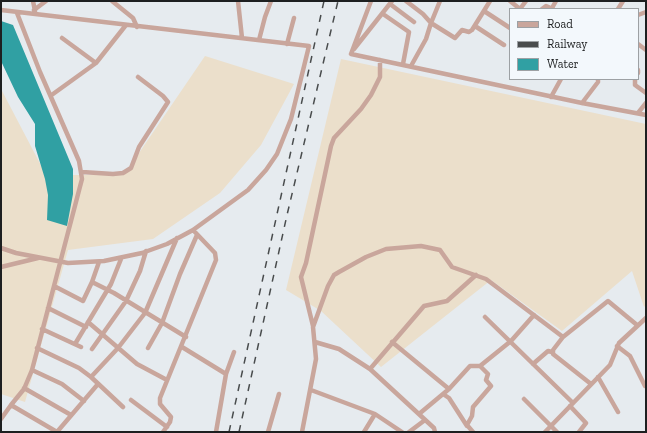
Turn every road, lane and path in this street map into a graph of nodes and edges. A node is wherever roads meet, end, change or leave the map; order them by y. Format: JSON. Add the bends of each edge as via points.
{"nodes":[{"id":1,"x":33,"y":1,"type":"edge"},
{"id":2,"x":46,"y":1,"type":"edge"},
{"id":3,"x":112,"y":1,"type":"edge"},
{"id":4,"x":238,"y":1,"type":"edge"},
{"id":5,"x":271,"y":1,"type":"edge"},
{"id":6,"x":371,"y":1,"type":"edge"},
{"id":7,"x":406,"y":1,"type":"edge"},
{"id":8,"x":440,"y":1,"type":"edge"},
{"id":9,"x":490,"y":1,"type":"edge"},
{"id":10,"x":510,"y":1,"type":"edge"},
{"id":11,"x":391,"y":3,"type":"edge"},
{"id":12,"x":519,"y":8,"type":"edge"},
{"id":13,"x":1,"y":10,"type":"edge"},
{"id":14,"x":484,"y":11,"type":"junction"},
{"id":15,"x":35,"y":12,"type":"junction"},
{"id":16,"x":17,"y":13,"type":"junction"},
{"id":17,"x":383,"y":14,"type":"junction"},
{"id":18,"x":294,"y":18,"type":"dead end"},
{"id":19,"x":414,"y":22,"type":"dead end"},
{"id":20,"x":431,"y":23,"type":"junction"},
{"id":21,"x":126,"y":25,"type":"junction"},
{"id":22,"x":475,"y":26,"type":"junction"},
{"id":23,"x":137,"y":27,"type":"junction"},
{"id":24,"x":509,"y":27,"type":"edge"},
{"id":25,"x":62,"y":38,"type":"dead end"},
{"id":26,"x":242,"y":38,"type":"junction"},
{"id":27,"x":259,"y":40,"type":"junction"},
{"id":28,"x":287,"y":44,"type":"junction"},
{"id":29,"x":504,"y":45,"type":"dead end"},
{"id":30,"x":352,"y":52,"type":"junction"},
{"id":31,"x":380,"y":60,"type":"junction"},
{"id":32,"x":96,"y":64,"type":"junction"},
{"id":33,"x":403,"y":64,"type":"junction"},
{"id":34,"x":411,"y":66,"type":"junction"},
{"id":35,"x":138,"y":77,"type":"dead end"},
{"id":36,"x":560,"y":80,"type":"edge"},
{"id":37,"x":598,"y":80,"type":"edge"},
{"id":38,"x":635,"y":80,"type":"edge"},
{"id":39,"x":646,"y":92,"type":"edge"},
{"id":40,"x":53,"y":94,"type":"dead end"},
{"id":41,"x":551,"y":96,"type":"junction"},
{"id":42,"x":582,"y":103,"type":"junction"},
{"id":43,"x":646,"y":103,"type":"edge"},
{"id":44,"x":638,"y":113,"type":"junction"},
{"id":45,"x":646,"y":115,"type":"edge"},
{"id":46,"x":82,"y":172,"type":"junction"},
{"id":47,"x":193,"y":230,"type":"junction"},
{"id":48,"x":197,"y":235,"type":"junction"},
{"id":49,"x":177,"y":238,"type":"junction"},
{"id":50,"x":1,"y":248,"type":"edge"},
{"id":51,"x":146,"y":252,"type":"junction"},
{"id":52,"x":40,"y":258,"type":"junction"},
{"id":53,"x":121,"y":259,"type":"junction"},
{"id":54,"x":61,"y":262,"type":"junction"},
{"id":55,"x":99,"y":262,"type":"junction"},
{"id":56,"x":1,"y":267,"type":"edge"},
{"id":57,"x":476,"y":275,"type":"junction"},
{"id":58,"x":92,"y":282,"type":"junction"},
{"id":59,"x":54,"y":286,"type":"junction"},
{"id":60,"x":108,"y":289,"type":"junction"},
{"id":61,"x":126,"y":301,"type":"junction"},
{"id":62,"x":48,"y":308,"type":"junction"},
{"id":63,"x":145,"y":313,"type":"junction"},
{"id":64,"x":534,"y":315,"type":"junction"},
{"id":65,"x":485,"y":317,"type":"dead end"},
{"id":66,"x":645,"y":322,"type":"edge"},
{"id":67,"x":162,"y":323,"type":"junction"},
{"id":68,"x":87,"y":324,"type":"junction"},
{"id":69,"x":637,"y":325,"type":"junction"},
{"id":70,"x":313,"y":327,"type":"junction"},
{"id":71,"x":42,"y":329,"type":"junction"},
{"id":72,"x":102,"y":335,"type":"junction"},
{"id":73,"x":186,"y":337,"type":"junction"},
{"id":74,"x":563,"y":337,"type":"junction"},
{"id":75,"x":511,"y":341,"type":"junction"},
{"id":76,"x":315,"y":342,"type":"junction"},
{"id":77,"x":392,"y":342,"type":"junction"},
{"id":78,"x":75,"y":344,"type":"junction"},
{"id":79,"x":617,"y":346,"type":"junction"},
{"id":80,"x":81,"y":347,"type":"dead end"},
{"id":81,"x":182,"y":347,"type":"junction"},
{"id":82,"x":37,"y":348,"type":"junction"},
{"id":83,"x":118,"y":348,"type":"junction"},
{"id":84,"x":148,"y":348,"type":"dead end"},
{"id":85,"x":92,"y":349,"type":"dead end"},
{"id":86,"x":234,"y":352,"type":"dead end"},
{"id":87,"x":552,"y":352,"type":"junction"},
{"id":88,"x":533,"y":364,"type":"junction"},
{"id":89,"x":480,"y":366,"type":"junction"},
{"id":90,"x":370,"y":369,"type":"junction"},
{"id":91,"x":32,"y":370,"type":"junction"},
{"id":92,"x":226,"y":374,"type":"junction"},
{"id":93,"x":91,"y":377,"type":"junction"},
{"id":94,"x":598,"y":377,"type":"junction"},
{"id":95,"x":167,"y":380,"type":"junction"},
{"id":96,"x":98,"y":384,"type":"junction"},
{"id":97,"x":591,"y":384,"type":"junction"},
{"id":98,"x":645,"y":386,"type":"edge"},
{"id":99,"x":24,"y":388,"type":"junction"},
{"id":100,"x":449,"y":389,"type":"junction"},
{"id":101,"x":311,"y":390,"type":"junction"},
{"id":102,"x":279,"y":394,"type":"dead end"},
{"id":103,"x":443,"y":394,"type":"junction"},
{"id":104,"x":524,"y":399,"type":"dead end"},
{"id":105,"x":131,"y":400,"type":"dead end"},
{"id":106,"x":84,"y":401,"type":"junction"},
{"id":107,"x":11,"y":405,"type":"junction"},
{"id":108,"x":572,"y":405,"type":"junction"},
{"id":109,"x":123,"y":407,"type":"dead end"},
{"id":110,"x":618,"y":412,"type":"dead end"},
{"id":111,"x":375,"y":414,"type":"junction"},
{"id":112,"x":419,"y":414,"type":"junction"},
{"id":113,"x":71,"y":415,"type":"junction"},
{"id":114,"x":1,"y":419,"type":"edge"},
{"id":115,"x":425,"y":420,"type":"junction"},
{"id":116,"x":467,"y":426,"type":"junction"},
{"id":117,"x":551,"y":426,"type":"junction"},
{"id":118,"x":167,"y":427,"type":"junction"},
{"id":119,"x":57,"y":432,"type":"edge"},
{"id":120,"x":163,"y":432,"type":"edge"},
{"id":121,"x":216,"y":432,"type":"edge"},
{"id":122,"x":268,"y":432,"type":"edge"},
{"id":123,"x":302,"y":432,"type":"edge"},
{"id":124,"x":364,"y":432,"type":"edge"},
{"id":125,"x":402,"y":432,"type":"edge"},
{"id":126,"x":409,"y":432,"type":"edge"},
{"id":127,"x":435,"y":432,"type":"edge"},
{"id":128,"x":473,"y":432,"type":"edge"},
{"id":129,"x":545,"y":432,"type":"edge"},
{"id":130,"x":557,"y":432,"type":"edge"},
{"id":131,"x":579,"y":432,"type":"edge"}],
"edges":[{"from":1,"to":15,"type":"street"},
{"from":2,"to":15,"type":"street"},
{"from":3,"to":23,"type":"street","via":[[132,18]]},
{"from":4,"to":26,"type":"street"},
{"from":5,"to":27,"type":"street"},
{"from":6,"to":30,"type":"street"},
{"from":7,"to":20,"type":"street"},
{"from":8,"to":20,"type":"street"},
{"from":9,"to":14,"type":"street"},
{"from":10,"to":12,"type":"street"},
{"from":11,"to":17,"type":"street"},
{"from":11,"to":19,"type":"street"},
{"from":13,"to":16,"type":"street"},
{"from":14,"to":22,"type":"street"},
{"from":14,"to":24,"type":"street"},
{"from":15,"to":16,"type":"street"},
{"from":15,"to":21,"type":"street"},
{"from":16,"to":46,"type":"street"},
{"from":17,"to":30,"type":"street"},
{"from":17,"to":33,"type":"street","via":[[409,32]]},
{"from":18,"to":28,"type":"street"},
{"from":20,"to":22,"type":"street","via":[[454,38],[462,30],[470,32]]},
{"from":20,"to":34,"type":"street","via":[[426,39]]},
{"from":21,"to":23,"type":"street"},
{"from":21,"to":32,"type":"street"},
{"from":22,"to":29,"type":"street"},
{"from":23,"to":26,"type":"street"},
{"from":25,"to":32,"type":"street"},
{"from":26,"to":27,"type":"street"},
{"from":27,"to":28,"type":"street"},
{"from":28,"to":47,"type":"street","via":[[310,46],[291,119],[277,154],[248,190]]},
{"from":30,"to":31,"type":"street"},
{"from":31,"to":33,"type":"street"},
{"from":31,"to":70,"type":"street","via":[[380,77],[371,95],[330,146],[301,277]]},
{"from":32,"to":40,"type":"street"},
{"from":33,"to":34,"type":"street"},
{"from":34,"to":41,"type":"street"},
{"from":35,"to":46,"type":"street","via":[[168,102],[139,147],[131,168],[113,174]]},
{"from":36,"to":41,"type":"street"},
{"from":37,"to":42,"type":"street"},
{"from":38,"to":39,"type":"street","via":[[635,85]]},
{"from":41,"to":42,"type":"street"},
{"from":42,"to":44,"type":"street"},
{"from":43,"to":44,"type":"street"},
{"from":44,"to":45,"type":"street"},
{"from":46,"to":54,"type":"street"},
{"from":47,"to":48,"type":"street"},
{"from":47,"to":49,"type":"street"},
{"from":48,"to":67,"type":"street"},
{"from":48,"to":73,"type":"street","via":[[215,253],[216,260]]},
{"from":49,"to":51,"type":"street"},
{"from":49,"to":63,"type":"street"},
{"from":50,"to":52,"type":"street"},
{"from":51,"to":53,"type":"street"},
{"from":51,"to":61,"type":"street"},
{"from":52,"to":54,"type":"street"},
{"from":52,"to":56,"type":"street"},
{"from":53,"to":55,"type":"street"},
{"from":53,"to":60,"type":"street"},
{"from":54,"to":55,"type":"street"},
{"from":54,"to":59,"type":"street"},
{"from":55,"to":58,"type":"street"},
{"from":57,"to":64,"type":"street","via":[[486,279]]},
{"from":57,"to":70,"type":"street","via":[[452,267],[436,248],[421,246],[386,249],[334,275]]},
{"from":57,"to":77,"type":"street","via":[[447,301],[424,306]]},
{"from":58,"to":59,"type":"street","via":[[83,301]]},
{"from":58,"to":60,"type":"street"},
{"from":59,"to":62,"type":"street"},
{"from":60,"to":61,"type":"street"},
{"from":60,"to":68,"type":"street"},
{"from":61,"to":63,"type":"street"},
{"from":61,"to":72,"type":"street"},
{"from":62,"to":68,"type":"street"},
{"from":62,"to":71,"type":"street"},
{"from":63,"to":67,"type":"street"},
{"from":63,"to":83,"type":"street"},
{"from":64,"to":74,"type":"street"},
{"from":64,"to":75,"type":"street"},
{"from":65,"to":75,"type":"street"},
{"from":66,"to":69,"type":"street"},
{"from":67,"to":73,"type":"street"},
{"from":67,"to":84,"type":"street"},
{"from":68,"to":72,"type":"street"},
{"from":68,"to":78,"type":"street"},
{"from":69,"to":74,"type":"street","via":[[608,301]]},
{"from":69,"to":79,"type":"street"},
{"from":70,"to":76,"type":"street"},
{"from":71,"to":78,"type":"street"},
{"from":71,"to":82,"type":"street"},
{"from":72,"to":83,"type":"street"},
{"from":72,"to":85,"type":"street"},
{"from":73,"to":81,"type":"street"},
{"from":74,"to":87,"type":"street"},
{"from":75,"to":88,"type":"street"},
{"from":75,"to":89,"type":"street"},
{"from":76,"to":90,"type":"street","via":[[339,350]]},
{"from":76,"to":101,"type":"street","via":[[316,359]]},
{"from":77,"to":90,"type":"street"},
{"from":77,"to":100,"type":"street"},
{"from":78,"to":80,"type":"street"},
{"from":79,"to":94,"type":"street","via":[[610,365]]},
{"from":79,"to":98,"type":"street","via":[[630,356]]},
{"from":81,"to":92,"type":"street"},
{"from":81,"to":95,"type":"street"},
{"from":82,"to":91,"type":"street"},
{"from":82,"to":93,"type":"street"},
{"from":83,"to":93,"type":"street"},
{"from":83,"to":95,"type":"street","via":[[141,367]]},
{"from":86,"to":92,"type":"street"},
{"from":87,"to":88,"type":"street","via":[[548,351]]},
{"from":87,"to":97,"type":"street"},
{"from":88,"to":108,"type":"street"},
{"from":89,"to":100,"type":"street","via":[[470,366]]},
{"from":89,"to":116,"type":"street","via":[[488,374],[486,380],[491,387],[474,405]]},
{"from":90,"to":112,"type":"street"},
{"from":91,"to":99,"type":"street"},
{"from":91,"to":106,"type":"street","via":[[62,384]]},
{"from":92,"to":121,"type":"street"},
{"from":93,"to":96,"type":"street"},
{"from":94,"to":97,"type":"street"},
{"from":94,"to":110,"type":"street"},
{"from":95,"to":118,"type":"street","via":[[159,401],[171,417]]},
{"from":96,"to":106,"type":"street"},
{"from":96,"to":109,"type":"street"},
{"from":97,"to":108,"type":"street"},
{"from":99,"to":107,"type":"street"},
{"from":99,"to":113,"type":"street"},
{"from":100,"to":103,"type":"street"},
{"from":101,"to":111,"type":"street"},
{"from":101,"to":123,"type":"street"},
{"from":102,"to":122,"type":"street"},
{"from":103,"to":112,"type":"street"},
{"from":103,"to":116,"type":"street","via":[[449,398]]},
{"from":104,"to":117,"type":"street"},
{"from":105,"to":118,"type":"street"},
{"from":106,"to":113,"type":"street"},
{"from":107,"to":114,"type":"street"},
{"from":107,"to":119,"type":"street"},
{"from":108,"to":117,"type":"street"},
{"from":108,"to":131,"type":"street","via":[[586,423]]},
{"from":111,"to":124,"type":"street"},
{"from":111,"to":125,"type":"street"},
{"from":112,"to":115,"type":"street"},
{"from":113,"to":119,"type":"street"},
{"from":115,"to":126,"type":"street"},
{"from":115,"to":127,"type":"street"},
{"from":116,"to":128,"type":"street"},
{"from":117,"to":129,"type":"street"},
{"from":117,"to":130,"type":"street"},
{"from":118,"to":120,"type":"street"}]}
